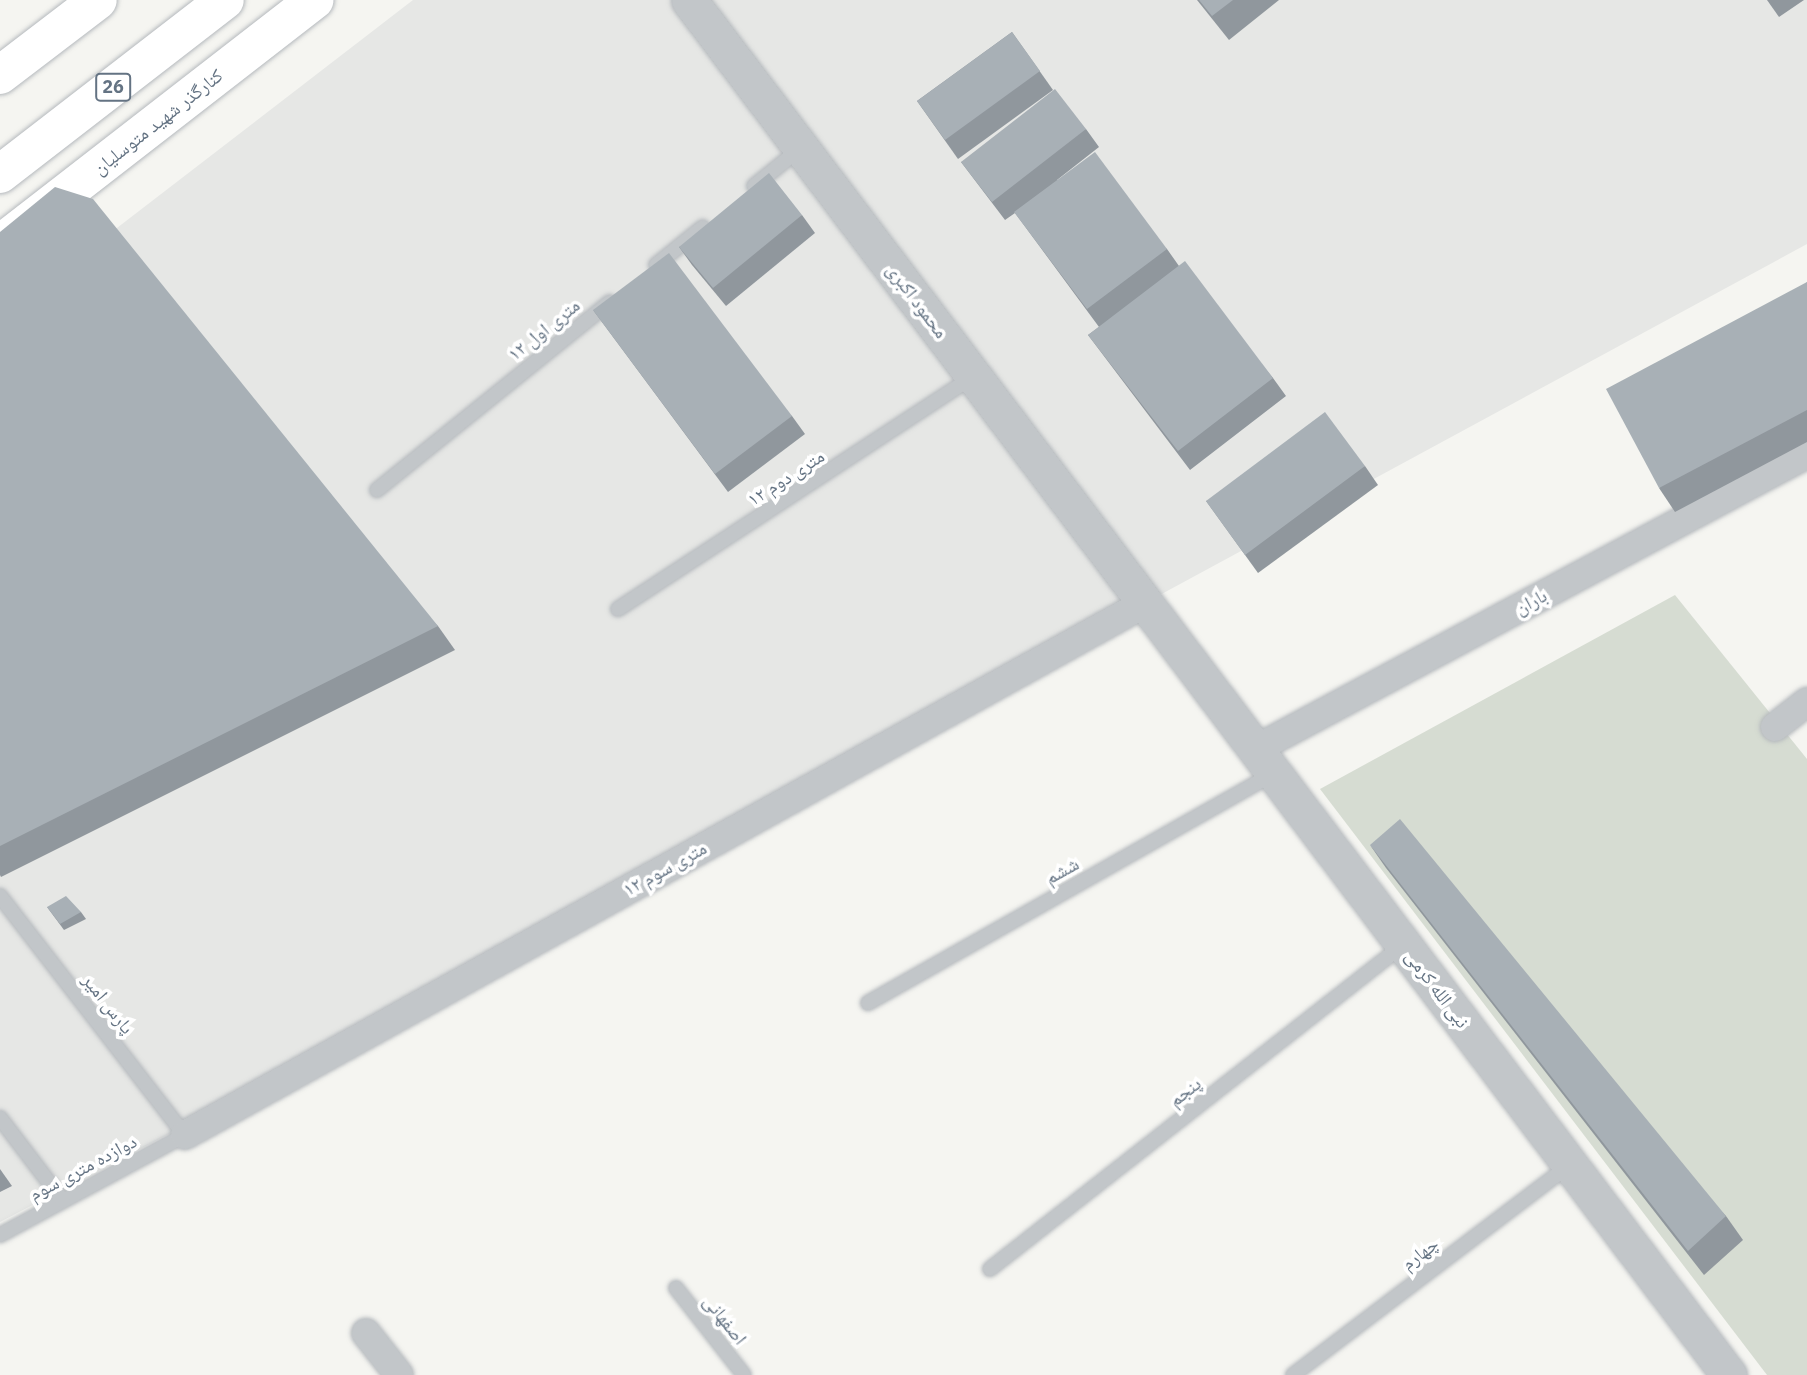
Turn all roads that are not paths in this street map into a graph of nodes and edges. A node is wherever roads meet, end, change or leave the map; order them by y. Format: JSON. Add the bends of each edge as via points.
{"nodes":[{"id":1,"x":87,"y":0,"type":"edge"},
{"id":2,"x":98,"y":0,"type":"edge"},
{"id":3,"x":225,"y":0,"type":"edge"},
{"id":4,"x":316,"y":0,"type":"edge"},
{"id":5,"x":690,"y":0,"type":"edge"},
{"id":6,"x":0,"y":55,"type":"edge"},
{"id":7,"x":0,"y":75,"type":"edge"},
{"id":8,"x":802,"y":148,"type":"junction"},
{"id":9,"x":0,"y":174,"type":"edge"},
{"id":10,"x":736,"y":201,"type":"edge"},
{"id":11,"x":714,"y":218,"type":"edge"},
{"id":12,"x":0,"y":244,"type":"edge"},
{"id":13,"x":974,"y":377,"type":"junction"},
{"id":14,"x":1807,"y":454,"type":"edge"},
{"id":15,"x":377,"y":490,"type":"dead end"},
{"id":16,"x":1145,"y":603,"type":"junction"},
{"id":17,"x":618,"y":609,"type":"dead end"},
{"id":18,"x":1807,"y":702,"type":"edge"},
{"id":19,"x":1775,"y":727,"type":"dead end"},
{"id":20,"x":1265,"y":761,"type":"junction"},
{"id":21,"x":0,"y":896,"type":"edge"},
{"id":22,"x":1404,"y":945,"type":"junction"},
{"id":23,"x":868,"y":1003,"type":"dead end"},
{"id":24,"x":0,"y":1118,"type":"edge"},
{"id":25,"x":185,"y":1135,"type":"junction"},
{"id":26,"x":1570,"y":1165,"type":"junction"},
{"id":27,"x":63,"y":1201,"type":"junction"},
{"id":28,"x":0,"y":1235,"type":"edge"},
{"id":29,"x":990,"y":1269,"type":"dead end"},
{"id":30,"x":676,"y":1288,"type":"dead end"},
{"id":31,"x":366,"y":1333,"type":"dead end"},
{"id":32,"x":398,"y":1375,"type":"edge"},
{"id":33,"x":744,"y":1375,"type":"edge"},
{"id":34,"x":1293,"y":1375,"type":"edge"},
{"id":35,"x":1729,"y":1375,"type":"edge"}],
"edges":[{"from":1,"to":6,"type":"main road"},
{"from":2,"to":7,"type":"main road"},
{"from":3,"to":9,"type":"main road","number":"26"},
{"from":4,"to":12,"type":"main road","name":"کنارگذر شهید متوسلیان"},
{"from":5,"to":8,"type":"street","name":"محمود اکبری"},
{"from":8,"to":10,"type":"lane"},
{"from":8,"to":13,"type":"street","name":"محمود اکبری"},
{"from":11,"to":15,"type":"lane","name":"۱۲ متری اول"},
{"from":13,"to":16,"type":"street","name":"محمود اکبری"},
{"from":13,"to":17,"type":"lane","name":"۱۲ متری دوم"},
{"from":14,"to":20,"type":"street","name":"باران"},
{"from":16,"to":20,"type":"street","name":"نبی الله کرمی"},
{"from":16,"to":25,"type":"street","name":"۱۲ متری سوم"},
{"from":18,"to":19,"type":"street"},
{"from":20,"to":22,"type":"street","name":"نبی الله کرمی"},
{"from":20,"to":23,"type":"lane","name":"ششم"},
{"from":21,"to":25,"type":"lane","name":"پارس امیر"},
{"from":22,"to":26,"type":"street","name":"نبی الله کرمی"},
{"from":22,"to":29,"type":"lane","name":"پنجم"},
{"from":24,"to":27,"type":"lane"},
{"from":25,"to":27,"type":"lane","name":"دوازده متری سوم"},
{"from":26,"to":34,"type":"lane","name":"چهارم"},
{"from":26,"to":35,"type":"street","name":"نبی الله کرمی"},
{"from":27,"to":28,"type":"lane","name":"دوازده متری سوم"},
{"from":30,"to":33,"type":"lane","name":"اصفهانی"},
{"from":31,"to":32,"type":"street"}]}
